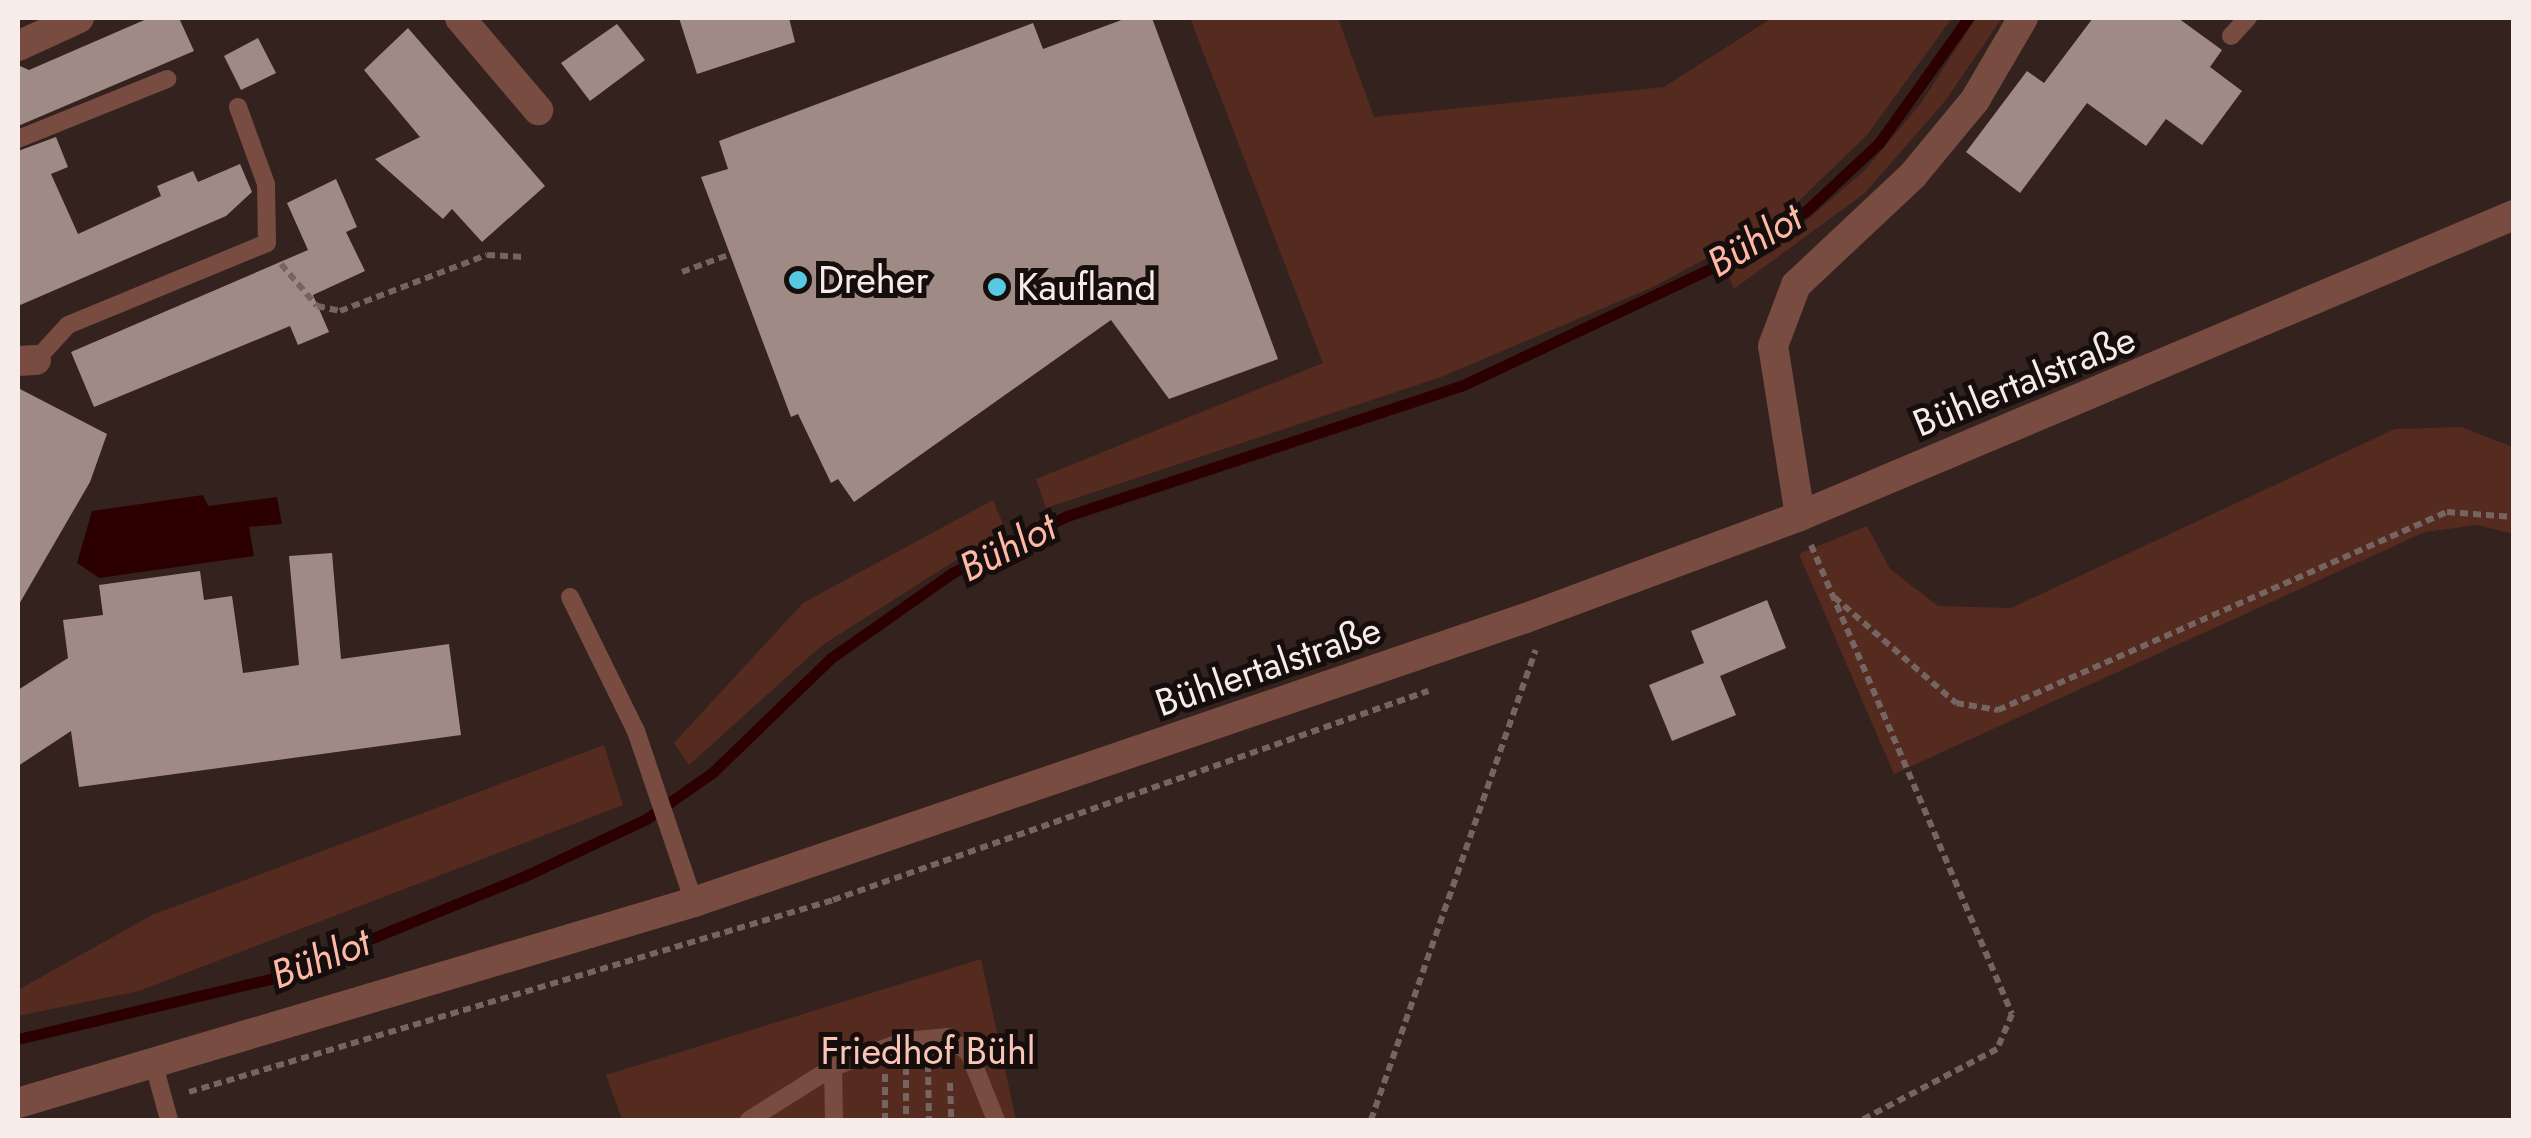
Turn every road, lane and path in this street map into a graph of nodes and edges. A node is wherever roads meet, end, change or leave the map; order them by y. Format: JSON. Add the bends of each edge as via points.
{"nodes":[{"id":1,"x":80,"y":18,"type":"edge"},
{"id":2,"x":460,"y":18,"type":"edge"},
{"id":3,"x":2023,"y":18,"type":"edge"},
{"id":4,"x":2248,"y":18,"type":"edge"},
{"id":5,"x":2231,"y":36,"type":"dead end"},
{"id":6,"x":18,"y":46,"type":"edge"},
{"id":7,"x":167,"y":78,"type":"dead end"},
{"id":8,"x":238,"y":107,"type":"dead end"},
{"id":9,"x":538,"y":110,"type":"dead end"},
{"id":10,"x":18,"y":139,"type":"edge"},
{"id":11,"x":2514,"y":215,"type":"edge"},
{"id":12,"x":267,"y":242,"type":"junction"},
{"id":13,"x":731,"y":254,"type":"dead end"},
{"id":14,"x":524,"y":257,"type":"dead end"},
{"id":15,"x":682,"y":272,"type":"dead end"},
{"id":16,"x":27,"y":360,"type":"edge"},
{"id":17,"x":1800,"y":516,"type":"junction"},
{"id":18,"x":2514,"y":516,"type":"edge"},
{"id":19,"x":570,"y":597,"type":"dead end"},
{"id":20,"x":1834,"y":598,"type":"junction"},
{"id":21,"x":1526,"y":618,"type":"junction"},
{"id":22,"x":694,"y":902,"type":"junction"},
{"id":23,"x":928,"y":1038,"type":"junction"},
{"id":24,"x":906,"y":1041,"type":"junction"},
{"id":25,"x":885,"y":1048,"type":"junction"},
{"id":26,"x":154,"y":1065,"type":"junction"},
{"id":27,"x":833,"y":1067,"type":"junction"},
{"id":28,"x":18,"y":1103,"type":"edge"},
{"id":29,"x":169,"y":1120,"type":"edge"},
{"id":30,"x":749,"y":1120,"type":"edge"},
{"id":31,"x":834,"y":1120,"type":"edge"},
{"id":32,"x":885,"y":1120,"type":"edge"},
{"id":33,"x":906,"y":1120,"type":"edge"},
{"id":34,"x":929,"y":1120,"type":"edge"},
{"id":35,"x":996,"y":1120,"type":"edge"},
{"id":36,"x":1371,"y":1120,"type":"edge"},
{"id":37,"x":1862,"y":1120,"type":"edge"}],
"edges":[{"from":1,"to":6,"type":"street"},
{"from":2,"to":9,"type":"street"},
{"from":3,"to":17,"type":"street","via":[[1975,100],[1914,175],[1796,285],[1773,346]]},
{"from":4,"to":5,"type":"lane"},
{"from":7,"to":10,"type":"lane"},
{"from":8,"to":12,"type":"lane","via":[[266,184]]},
{"from":11,"to":17,"type":"street","name":"Bühlertalstraße"},
{"from":12,"to":14,"type":"path","via":[[317,306],[340,310],[487,254]]},
{"from":12,"to":16,"type":"lane","via":[[68,325]]},
{"from":13,"to":15,"type":"path"},
{"from":17,"to":20,"type":"path"},
{"from":17,"to":21,"type":"street","name":"Bühlertalstraße"},
{"from":18,"to":20,"type":"path","via":[[2447,512],[1998,710],[1956,703]]},
{"from":19,"to":22,"type":"lane","via":[[636,732]]},
{"from":20,"to":37,"type":"path","via":[[2012,1014],[1997,1049]]},
{"from":21,"to":22,"type":"street","name":"Bühlertalstraße"},
{"from":21,"to":36,"type":"path","via":[[1536,650]]},
{"from":22,"to":26,"type":"street","name":"Bühlertalstraße"},
{"from":23,"to":24,"type":"lane"},
{"from":23,"to":34,"type":"path"},
{"from":23,"to":35,"type":"lane","via":[[948,1037],[969,1052]]},
{"from":24,"to":25,"type":"lane"},
{"from":24,"to":33,"type":"path"},
{"from":25,"to":27,"type":"lane"},
{"from":25,"to":32,"type":"path"},
{"from":26,"to":28,"type":"street","name":"Bühlertalstraße"},
{"from":26,"to":29,"type":"lane"},
{"from":27,"to":30,"type":"lane"},
{"from":27,"to":31,"type":"lane"}]}
